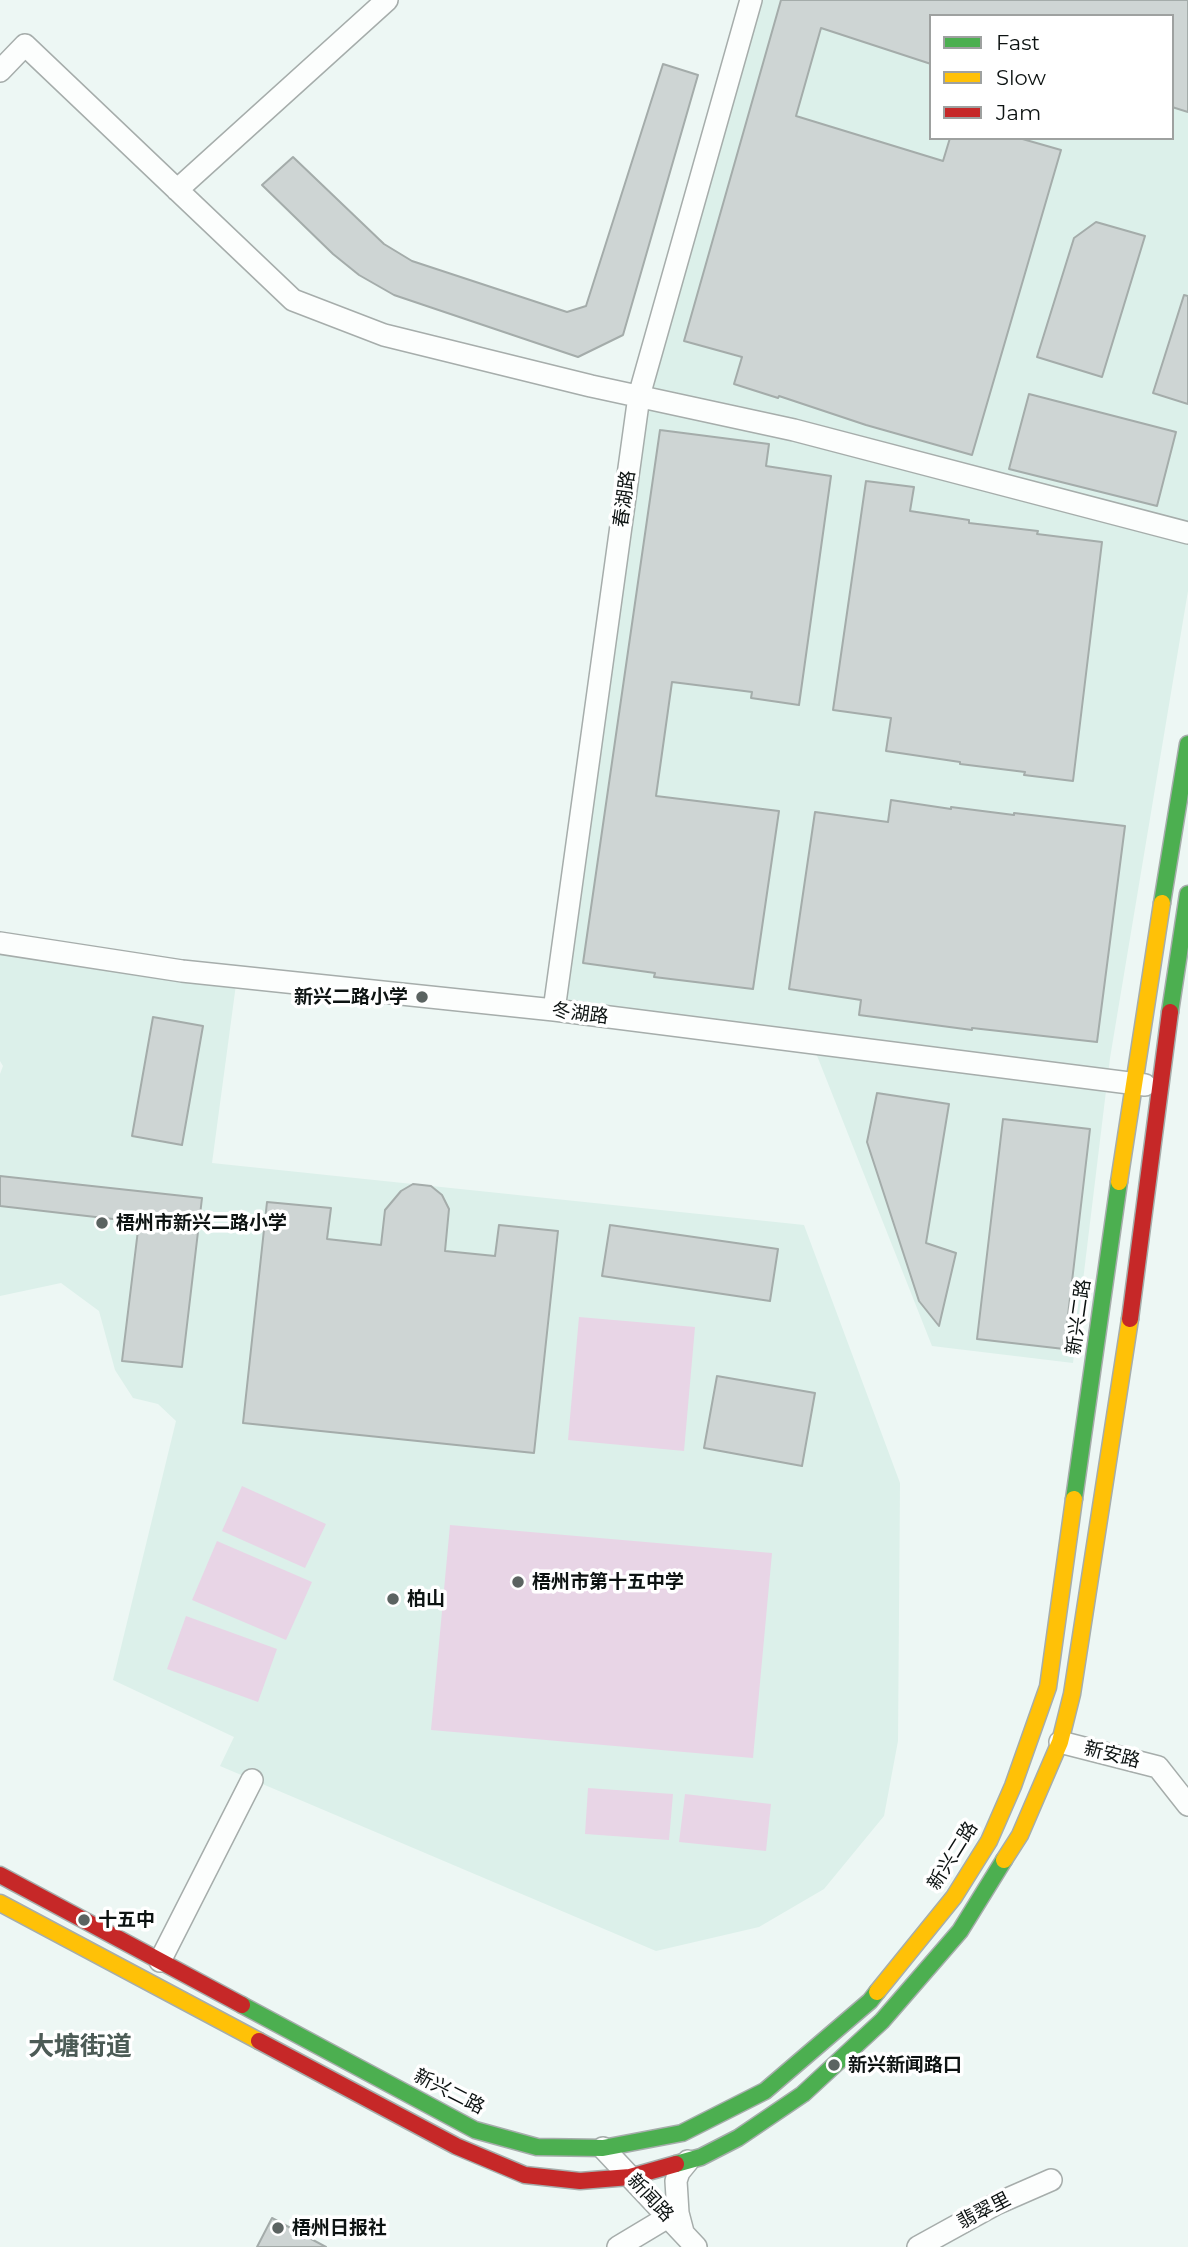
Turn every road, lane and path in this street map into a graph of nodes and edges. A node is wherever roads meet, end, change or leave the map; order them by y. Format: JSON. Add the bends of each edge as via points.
{"nodes":[{"id":1,"x":387,"y":0,"type":"edge"},
{"id":2,"x":746,"y":1,"type":"edge"},
{"id":3,"x":0,"y":71,"type":"edge"},
{"id":4,"x":177,"y":190,"type":"junction"},
{"id":5,"x":639,"y":397,"type":"junction"},
{"id":6,"x":1188,"y":533,"type":"edge"},
{"id":7,"x":1188,"y":744,"type":"edge"},
{"id":8,"x":1188,"y":894,"type":"edge"},
{"id":9,"x":0,"y":943,"type":"edge"},
{"id":10,"x":554,"y":1010,"type":"junction"},
{"id":11,"x":1133,"y":1083,"type":"junction"},
{"id":12,"x":1160,"y":1088,"type":"junction"},
{"id":13,"x":1060,"y":1742,"type":"junction"},
{"id":14,"x":252,"y":1780,"type":"dead end"},
{"id":15,"x":1188,"y":1805,"type":"edge"},
{"id":16,"x":0,"y":1875,"type":"edge"},
{"id":17,"x":0,"y":1903,"type":"edge"},
{"id":18,"x":160,"y":1961,"type":"junction"},
{"id":19,"x":603,"y":2148,"type":"junction"},
{"id":20,"x":688,"y":2161,"type":"junction"},
{"id":21,"x":630,"y":2177,"type":"junction"},
{"id":22,"x":1051,"y":2180,"type":"dead end"},
{"id":23,"x":668,"y":2217,"type":"junction"},
{"id":24,"x":690,"y":2240,"type":"edge"},
{"id":25,"x":618,"y":2247,"type":"edge"},
{"id":26,"x":918,"y":2247,"type":"edge"}],
"edges":[{"from":1,"to":4,"type":"street"},
{"from":2,"to":5,"type":"street","name":"春湖路"},
{"from":3,"to":4,"type":"street","via":[[25,45]]},
{"from":4,"to":5,"type":"street","via":[[293,300],[384,335]]},
{"from":5,"to":6,"type":"street","via":[[794,430]]},
{"from":5,"to":10,"type":"street","name":"春湖路"},
{"from":7,"to":11,"type":"main road","name":"新兴二路"},
{"from":8,"to":12,"type":"main road"},
{"from":9,"to":10,"type":"street","name":"冬湖路","via":[[182,971]]},
{"from":10,"to":11,"type":"street","name":"冬湖路"},
{"from":11,"to":12,"type":"street","name":"冬湖路"},
{"from":11,"to":19,"type":"main road","name":"新兴二路","via":[[1048,1688],[989,1842],[954,1897],[870,2001],[765,2091],[682,2133]]},
{"from":12,"to":13,"type":"main road","via":[[1125,1358],[1072,1694]]},
{"from":13,"to":15,"type":"street","name":"新安路","via":[[1158,1767]]},
{"from":13,"to":20,"type":"main road","via":[[1020,1835],[960,1931],[882,2021],[803,2094],[738,2138]]},
{"from":14,"to":18,"type":"street"},
{"from":16,"to":18,"type":"main road","name":"新兴二路"},
{"from":17,"to":21,"type":"main road","via":[[456,2146],[525,2175],[580,2180]]},
{"from":18,"to":19,"type":"main road","name":"新兴二路","via":[[475,2130],[537,2147]]},
{"from":19,"to":21,"type":"street","name":"新闻路"},
{"from":20,"to":21,"type":"main road"},
{"from":20,"to":24,"type":"street","via":[[676,2181],[678,2214]]},
{"from":21,"to":23,"type":"street","name":"新闻路"},
{"from":22,"to":26,"type":"street","name":"翡翠里"},
{"from":23,"to":24,"type":"street","name":"新闻路"},
{"from":23,"to":25,"type":"street"}]}
